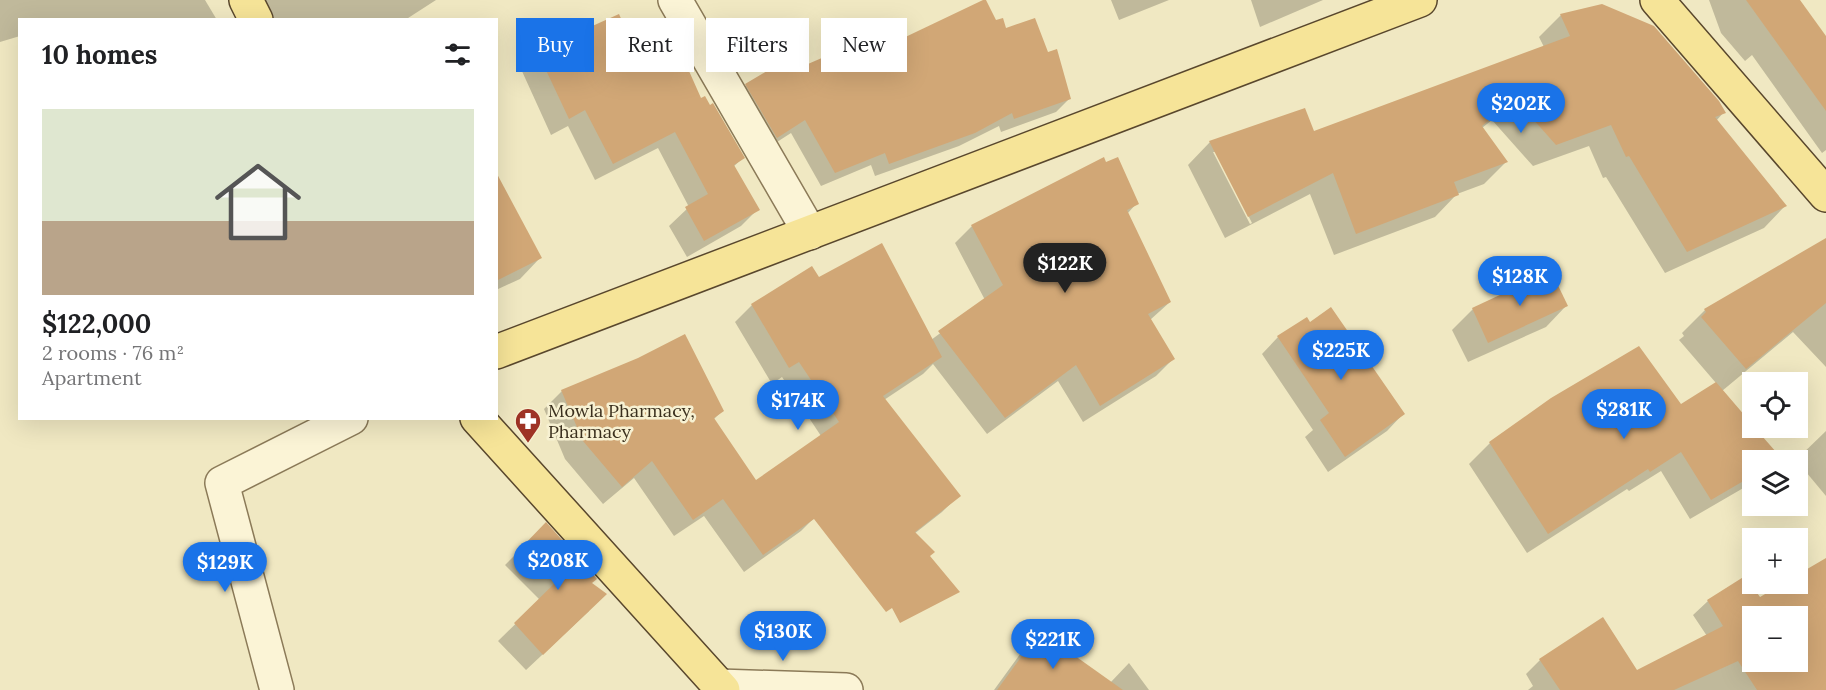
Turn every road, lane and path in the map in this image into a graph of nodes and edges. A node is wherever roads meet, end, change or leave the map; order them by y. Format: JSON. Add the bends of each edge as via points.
{"nodes":[{"id":1,"x":246,"y":0,"type":"edge"},
{"id":2,"x":675,"y":0,"type":"edge"},
{"id":3,"x":1420,"y":0,"type":"edge"},
{"id":4,"x":1657,"y":0,"type":"edge"},
{"id":5,"x":255,"y":18,"type":"edge"},
{"id":6,"x":1826,"y":195,"type":"edge"},
{"id":7,"x":810,"y":233,"type":"junction"},
{"id":8,"x":498,"y":351,"type":"edge"},
{"id":9,"x":347,"y":420,"type":"edge"},
{"id":10,"x":479,"y":420,"type":"edge"},
{"id":11,"x":721,"y":688,"type":"edge"},
{"id":12,"x":277,"y":690,"type":"edge"},
{"id":13,"x":846,"y":690,"type":"edge"}],
"edges":[{"from":1,"to":5,"type":"main road"},
{"from":2,"to":7,"type":"street"},
{"from":3,"to":7,"type":"main road"},
{"from":4,"to":6,"type":"main road"},
{"from":7,"to":8,"type":"main road"},
{"from":9,"to":12,"type":"street","via":[[222,483]]},
{"from":10,"to":11,"type":"main road"},
{"from":11,"to":13,"type":"street"}]}
